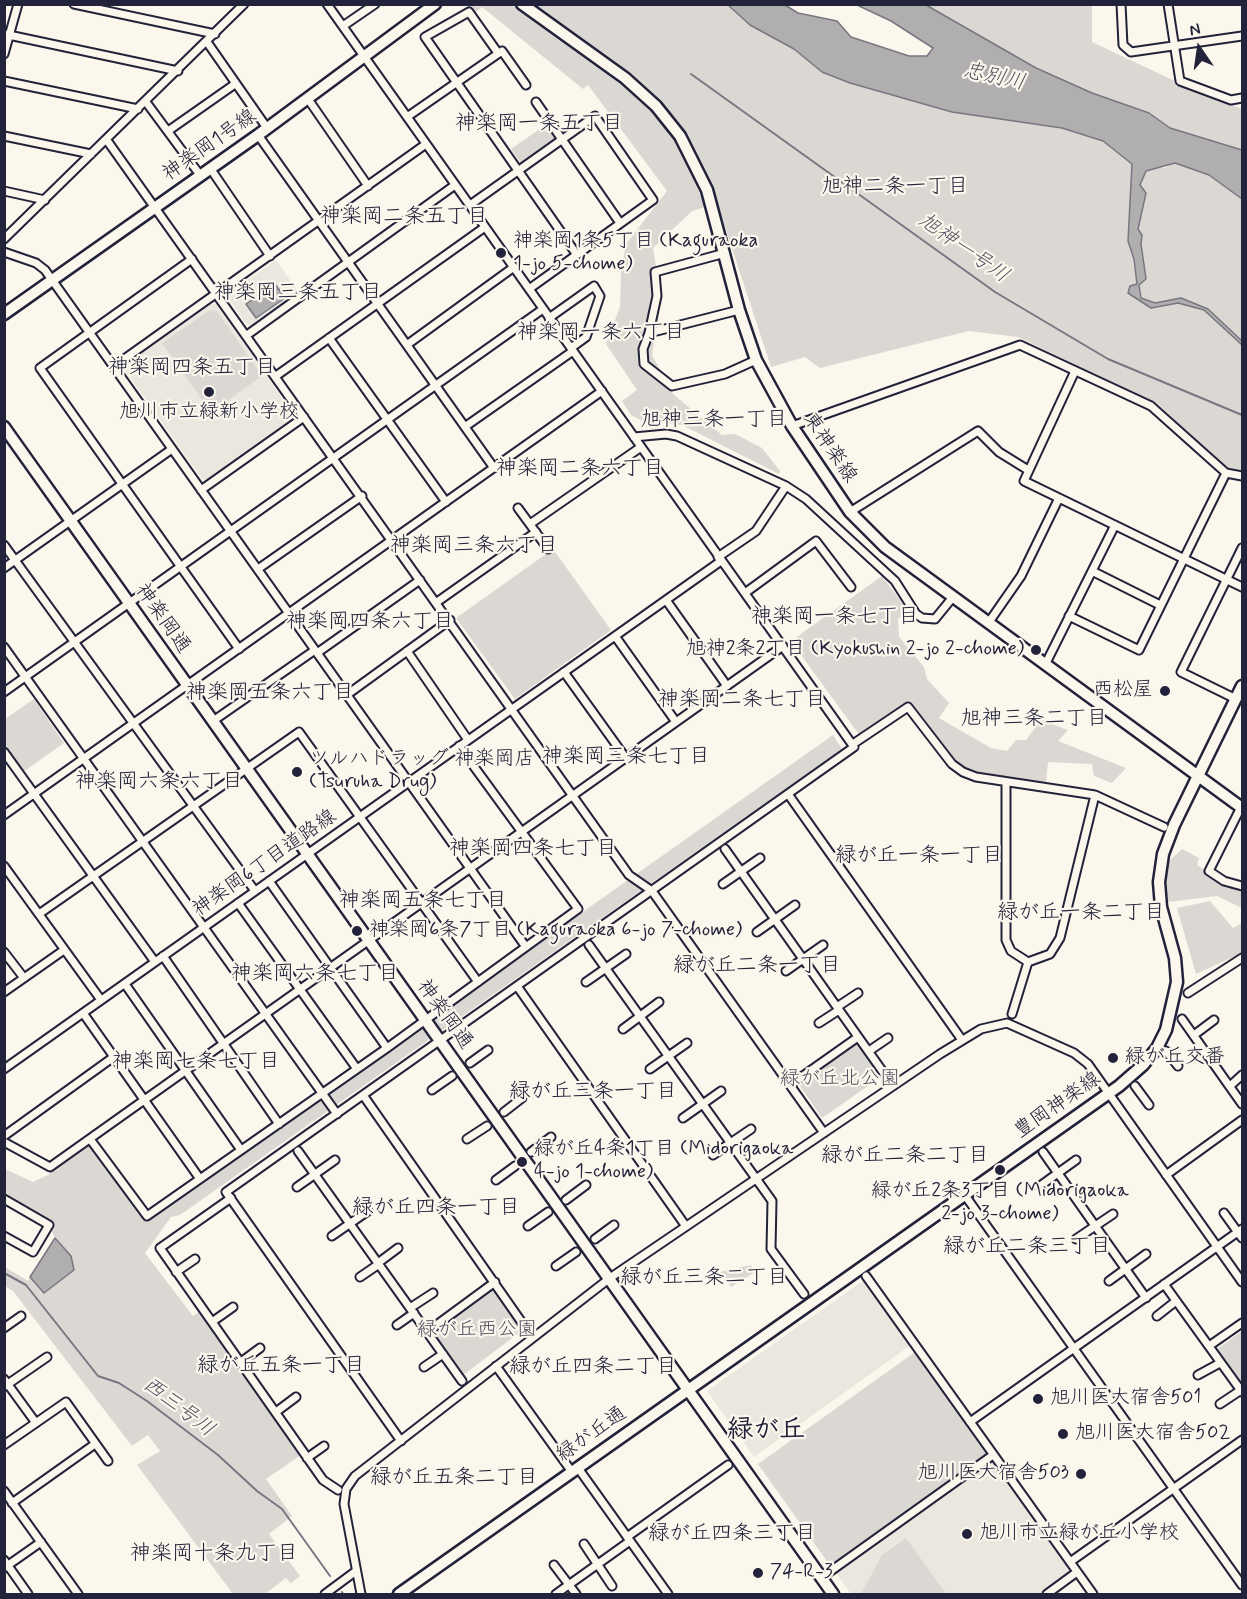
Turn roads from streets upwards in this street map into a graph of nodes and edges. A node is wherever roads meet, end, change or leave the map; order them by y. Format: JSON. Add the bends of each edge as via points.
{"nodes":[{"id":1,"x":18,"y":4,"type":"edge"},
{"id":2,"x":74,"y":4,"type":"edge"},
{"id":3,"x":244,"y":4,"type":"edge"},
{"id":4,"x":327,"y":4,"type":"edge"},
{"id":5,"x":375,"y":4,"type":"edge"},
{"id":6,"x":435,"y":4,"type":"edge"},
{"id":7,"x":522,"y":4,"type":"edge"},
{"id":8,"x":1121,"y":4,"type":"edge"},
{"id":9,"x":1168,"y":4,"type":"edge"},
{"id":10,"x":343,"y":26,"type":"junction"},
{"id":11,"x":215,"y":34,"type":"junction"},
{"id":12,"x":7,"y":35,"type":"edge"},
{"id":13,"x":1242,"y":36,"type":"edge"},
{"id":14,"x":207,"y":42,"type":"junction"},
{"id":15,"x":1174,"y":46,"type":"junction"},
{"id":16,"x":498,"y":53,"type":"junction"},
{"id":17,"x":4,"y":54,"type":"edge"},
{"id":18,"x":365,"y":57,"type":"junction"},
{"id":19,"x":178,"y":70,"type":"junction"},
{"id":20,"x":4,"y":81,"type":"edge"},
{"id":21,"x":457,"y":82,"type":"junction"},
{"id":22,"x":235,"y":84,"type":"junction"},
{"id":23,"x":526,"y":85,"type":"dead end"},
{"id":24,"x":1242,"y":98,"type":"edge"},
{"id":25,"x":308,"y":99,"type":"junction"},
{"id":26,"x":146,"y":102,"type":"junction"},
{"id":27,"x":536,"y":102,"type":"dead end"},
{"id":28,"x":138,"y":110,"type":"junction"},
{"id":29,"x":407,"y":117,"type":"junction"},
{"id":30,"x":168,"y":131,"type":"junction"},
{"id":31,"x":262,"y":132,"type":"junction"},
{"id":32,"x":4,"y":135,"type":"edge"},
{"id":33,"x":106,"y":139,"type":"junction"},
{"id":34,"x":562,"y":140,"type":"junction"},
{"id":35,"x":426,"y":144,"type":"junction"},
{"id":36,"x":91,"y":154,"type":"junction"},
{"id":37,"x":210,"y":168,"type":"junction"},
{"id":38,"x":519,"y":171,"type":"junction"},
{"id":39,"x":200,"y":176,"type":"junction"},
{"id":40,"x":455,"y":185,"type":"junction"},
{"id":41,"x":368,"y":186,"type":"junction"},
{"id":42,"x":4,"y":191,"type":"edge"},
{"id":43,"x":45,"y":200,"type":"junction"},
{"id":44,"x":470,"y":206,"type":"junction"},
{"id":45,"x":155,"y":207,"type":"junction"},
{"id":46,"x":319,"y":221,"type":"junction"},
{"id":47,"x":620,"y":223,"type":"junction"},
{"id":48,"x":485,"y":226,"type":"junction"},
{"id":49,"x":4,"y":239,"type":"edge"},
{"id":50,"x":4,"y":252,"type":"edge"},
{"id":51,"x":725,"y":253,"type":"junction"},
{"id":52,"x":577,"y":255,"type":"junction"},
{"id":53,"x":270,"y":256,"type":"junction"},
{"id":54,"x":192,"y":259,"type":"junction"},
{"id":55,"x":348,"y":262,"type":"junction"},
{"id":56,"x":514,"y":267,"type":"junction"},
{"id":57,"x":52,"y":281,"type":"junction"},
{"id":58,"x":529,"y":288,"type":"junction"},
{"id":59,"x":217,"y":293,"type":"junction"},
{"id":60,"x":377,"y":303,"type":"junction"},
{"id":61,"x":543,"y":309,"type":"junction"},
{"id":62,"x":739,"y":310,"type":"junction"},
{"id":63,"x":4,"y":314,"type":"edge"},
{"id":64,"x":549,"y":318,"type":"junction"},
{"id":65,"x":649,"y":333,"type":"junction"},
{"id":66,"x":89,"y":334,"type":"junction"},
{"id":67,"x":247,"y":335,"type":"junction"},
{"id":68,"x":328,"y":338,"type":"junction"},
{"id":69,"x":408,"y":344,"type":"junction"},
{"id":70,"x":572,"y":349,"type":"junction"},
{"id":71,"x":756,"y":360,"type":"junction"},
{"id":72,"x":113,"y":367,"type":"junction"},
{"id":73,"x":1075,"y":371,"type":"junction"},
{"id":74,"x":276,"y":376,"type":"junction"},
{"id":75,"x":436,"y":385,"type":"junction"},
{"id":76,"x":602,"y":391,"type":"junction"},
{"id":77,"x":304,"y":417,"type":"junction"},
{"id":78,"x":387,"y":420,"type":"junction"},
{"id":79,"x":465,"y":426,"type":"junction"},
{"id":80,"x":792,"y":426,"type":"junction"},
{"id":81,"x":6,"y":433,"type":"edge"},
{"id":82,"x":634,"y":437,"type":"junction"},
{"id":83,"x":641,"y":447,"type":"junction"},
{"id":84,"x":172,"y":449,"type":"junction"},
{"id":85,"x":334,"y":458,"type":"junction"},
{"id":86,"x":494,"y":468,"type":"junction"},
{"id":87,"x":1028,"y":470,"type":"junction"},
{"id":88,"x":1226,"y":473,"type":"junction"},
{"id":89,"x":1242,"y":476,"type":"edge"},
{"id":90,"x":122,"y":484,"type":"junction"},
{"id":91,"x":786,"y":486,"type":"junction"},
{"id":92,"x":201,"y":490,"type":"junction"},
{"id":93,"x":362,"y":496,"type":"junction"},
{"id":94,"x":1059,"y":498,"type":"junction"},
{"id":95,"x":446,"y":502,"type":"junction"},
{"id":96,"x":518,"y":508,"type":"dead end"},
{"id":97,"x":850,"y":512,"type":"junction"},
{"id":98,"x":70,"y":521,"type":"junction"},
{"id":99,"x":530,"y":524,"type":"junction"},
{"id":100,"x":1115,"y":525,"type":"junction"},
{"id":101,"x":231,"y":532,"type":"junction"},
{"id":102,"x":536,"y":532,"type":"junction"},
{"id":103,"x":393,"y":540,"type":"junction"},
{"id":104,"x":4,"y":545,"type":"edge"},
{"id":105,"x":1242,"y":548,"type":"edge"},
{"id":106,"x":548,"y":549,"type":"dead end"},
{"id":107,"x":720,"y":559,"type":"junction"},
{"id":108,"x":1183,"y":559,"type":"junction"},
{"id":109,"x":15,"y":561,"type":"junction"},
{"id":110,"x":180,"y":566,"type":"junction"},
{"id":111,"x":4,"y":568,"type":"edge"},
{"id":112,"x":258,"y":569,"type":"junction"},
{"id":113,"x":1092,"y":571,"type":"junction"},
{"id":114,"x":1227,"y":579,"type":"junction"},
{"id":115,"x":420,"y":580,"type":"junction"},
{"id":116,"x":851,"y":587,"type":"dead end"},
{"id":117,"x":1242,"y":587,"type":"edge"},
{"id":118,"x":745,"y":593,"type":"junction"},
{"id":119,"x":953,"y":597,"type":"junction"},
{"id":120,"x":666,"y":600,"type":"junction"},
{"id":121,"x":437,"y":602,"type":"junction"},
{"id":122,"x":129,"y":603,"type":"junction"},
{"id":123,"x":1160,"y":605,"type":"junction"},
{"id":124,"x":289,"y":614,"type":"junction"},
{"id":125,"x":1069,"y":616,"type":"junction"},
{"id":126,"x":450,"y":620,"type":"junction"},
{"id":127,"x":989,"y":622,"type":"junction"},
{"id":128,"x":615,"y":636,"type":"junction"},
{"id":129,"x":74,"y":643,"type":"junction"},
{"id":130,"x":783,"y":646,"type":"junction"},
{"id":131,"x":4,"y":648,"type":"edge"},
{"id":132,"x":239,"y":650,"type":"junction"},
{"id":133,"x":316,"y":651,"type":"junction"},
{"id":134,"x":407,"y":651,"type":"junction"},
{"id":135,"x":1045,"y":665,"type":"junction"},
{"id":136,"x":564,"y":672,"type":"junction"},
{"id":137,"x":26,"y":677,"type":"junction"},
{"id":138,"x":187,"y":685,"type":"junction"},
{"id":139,"x":727,"y":686,"type":"junction"},
{"id":140,"x":4,"y":692,"type":"edge"},
{"id":141,"x":348,"y":694,"type":"junction"},
{"id":142,"x":1240,"y":695,"type":"edge"},
{"id":143,"x":512,"y":709,"type":"junction"},
{"id":144,"x":213,"y":721,"type":"junction"},
{"id":145,"x":676,"y":722,"type":"junction"},
{"id":146,"x":133,"y":724,"type":"junction"},
{"id":147,"x":468,"y":740,"type":"junction"},
{"id":148,"x":853,"y":744,"type":"junction"},
{"id":149,"x":459,"y":746,"type":"junction"},
{"id":150,"x":4,"y":752,"type":"edge"},
{"id":151,"x":625,"y":757,"type":"junction"},
{"id":152,"x":84,"y":758,"type":"junction"},
{"id":153,"x":247,"y":768,"type":"junction"},
{"id":154,"x":1200,"y":776,"type":"junction"},
{"id":155,"x":408,"y":782,"type":"junction"},
{"id":156,"x":1005,"y":782,"type":"junction"},
{"id":157,"x":34,"y":794,"type":"junction"},
{"id":158,"x":573,"y":794,"type":"junction"},
{"id":159,"x":788,"y":794,"type":"junction"},
{"id":160,"x":1095,"y":795,"type":"junction"},
{"id":161,"x":192,"y":806,"type":"junction"},
{"id":162,"x":1241,"y":808,"type":"edge"},
{"id":163,"x":4,"y":815,"type":"edge"},
{"id":164,"x":360,"y":817,"type":"junction"},
{"id":165,"x":1164,"y":827,"type":"dead end"},
{"id":166,"x":522,"y":830,"type":"junction"},
{"id":167,"x":142,"y":841,"type":"junction"},
{"id":168,"x":725,"y":849,"type":"dead end"},
{"id":169,"x":307,"y":854,"type":"junction"},
{"id":170,"x":760,"y":858,"type":"dead end"},
{"id":171,"x":4,"y":866,"type":"edge"},
{"id":172,"x":471,"y":867,"type":"junction"},
{"id":173,"x":741,"y":872,"type":"junction"},
{"id":174,"x":93,"y":876,"type":"junction"},
{"id":175,"x":269,"y":881,"type":"junction"},
{"id":176,"x":723,"y":884,"type":"dead end"},
{"id":177,"x":1242,"y":886,"type":"edge"},
{"id":178,"x":255,"y":891,"type":"junction"},
{"id":179,"x":652,"y":891,"type":"junction"},
{"id":180,"x":421,"y":902,"type":"junction"},
{"id":181,"x":238,"y":903,"type":"junction"},
{"id":182,"x":795,"y":905,"type":"dead end"},
{"id":183,"x":39,"y":914,"type":"junction"},
{"id":184,"x":775,"y":920,"type":"junction"},
{"id":185,"x":204,"y":927,"type":"junction"},
{"id":186,"x":757,"y":932,"type":"dead end"},
{"id":187,"x":369,"y":940,"type":"junction"},
{"id":188,"x":590,"y":945,"type":"dead end"},
{"id":189,"x":823,"y":945,"type":"dead end"},
{"id":190,"x":526,"y":947,"type":"junction"},
{"id":191,"x":64,"y":950,"type":"junction"},
{"id":192,"x":4,"y":952,"type":"edge"},
{"id":193,"x":626,"y":954,"type":"dead end"},
{"id":194,"x":163,"y":956,"type":"junction"},
{"id":195,"x":1242,"y":958,"type":"edge"},
{"id":196,"x":803,"y":959,"type":"junction"},
{"id":197,"x":154,"y":962,"type":"junction"},
{"id":198,"x":1028,"y":962,"type":"junction"},
{"id":199,"x":331,"y":967,"type":"junction"},
{"id":200,"x":606,"y":968,"type":"junction"},
{"id":201,"x":786,"y":971,"type":"dead end"},
{"id":202,"x":24,"y":978,"type":"junction"},
{"id":203,"x":478,"y":982,"type":"junction"},
{"id":204,"x":586,"y":982,"type":"dead end"},
{"id":205,"x":125,"y":984,"type":"junction"},
{"id":206,"x":517,"y":986,"type":"junction"},
{"id":207,"x":300,"y":989,"type":"junction"},
{"id":208,"x":4,"y":992,"type":"edge"},
{"id":209,"x":858,"y":993,"type":"dead end"},
{"id":210,"x":1188,"y":993,"type":"dead end"},
{"id":211,"x":101,"y":1000,"type":"junction"},
{"id":212,"x":659,"y":1002,"type":"dead end"},
{"id":213,"x":838,"y":1008,"type":"junction"},
{"id":214,"x":83,"y":1013,"type":"junction"},
{"id":215,"x":266,"y":1014,"type":"junction"},
{"id":216,"x":1012,"y":1014,"type":"dead end"},
{"id":217,"x":640,"y":1016,"type":"junction"},
{"id":218,"x":1182,"y":1019,"type":"dead end"},
{"id":219,"x":425,"y":1020,"type":"junction"},
{"id":220,"x":1214,"y":1020,"type":"dead end"},
{"id":221,"x":819,"y":1023,"type":"dead end"},
{"id":222,"x":623,"y":1029,"type":"dead end"},
{"id":223,"x":1194,"y":1035,"type":"junction"},
{"id":224,"x":858,"y":1037,"type":"junction"},
{"id":225,"x":888,"y":1038,"type":"dead end"},
{"id":226,"x":962,"y":1040,"type":"junction"},
{"id":227,"x":441,"y":1041,"type":"junction"},
{"id":228,"x":687,"y":1042,"type":"dead end"},
{"id":229,"x":224,"y":1043,"type":"junction"},
{"id":230,"x":387,"y":1048,"type":"junction"},
{"id":231,"x":488,"y":1050,"type":"dead end"},
{"id":232,"x":868,"y":1051,"type":"junction"},
{"id":233,"x":1166,"y":1051,"type":"dead end"},
{"id":234,"x":115,"y":1056,"type":"junction"},
{"id":235,"x":668,"y":1056,"type":"junction"},
{"id":236,"x":470,"y":1063,"type":"dead end"},
{"id":237,"x":1178,"y":1066,"type":"dead end"},
{"id":238,"x":4,"y":1069,"type":"edge"},
{"id":239,"x":357,"y":1069,"type":"junction"},
{"id":240,"x":650,"y":1069,"type":"dead end"},
{"id":241,"x":185,"y":1071,"type":"junction"},
{"id":242,"x":1242,"y":1075,"type":"edge"},
{"id":243,"x":452,"y":1076,"type":"dead end"},
{"id":244,"x":888,"y":1079,"type":"dead end"},
{"id":245,"x":790,"y":1085,"type":"junction"},
{"id":246,"x":1135,"y":1086,"type":"dead end"},
{"id":247,"x":1230,"y":1086,"type":"junction"},
{"id":248,"x":432,"y":1090,"type":"dead end"},
{"id":249,"x":721,"y":1091,"type":"dead end"},
{"id":250,"x":1108,"y":1093,"type":"junction"},
{"id":251,"x":322,"y":1094,"type":"junction"},
{"id":252,"x":363,"y":1095,"type":"junction"},
{"id":253,"x":522,"y":1098,"type":"dead end"},
{"id":254,"x":144,"y":1100,"type":"junction"},
{"id":255,"x":703,"y":1104,"type":"junction"},
{"id":256,"x":1242,"y":1104,"type":"edge"},
{"id":257,"x":1149,"y":1105,"type":"dead end"},
{"id":258,"x":504,"y":1112,"type":"dead end"},
{"id":259,"x":337,"y":1114,"type":"junction"},
{"id":260,"x":683,"y":1118,"type":"dead end"},
{"id":261,"x":1242,"y":1120,"type":"edge"},
{"id":262,"x":279,"y":1124,"type":"junction"},
{"id":263,"x":487,"y":1126,"type":"dead end"},
{"id":264,"x":751,"y":1129,"type":"dead end"},
{"id":265,"x":824,"y":1132,"type":"junction"},
{"id":266,"x":4,"y":1136,"type":"edge"},
{"id":267,"x":551,"y":1137,"type":"dead end"},
{"id":268,"x":90,"y":1139,"type":"junction"},
{"id":269,"x":467,"y":1139,"type":"dead end"},
{"id":270,"x":4,"y":1142,"type":"edge"},
{"id":271,"x":731,"y":1143,"type":"junction"},
{"id":272,"x":241,"y":1150,"type":"junction"},
{"id":273,"x":298,"y":1151,"type":"dead end"},
{"id":274,"x":531,"y":1152,"type":"dead end"},
{"id":275,"x":1043,"y":1152,"type":"dead end"},
{"id":276,"x":713,"y":1155,"type":"dead end"},
{"id":277,"x":335,"y":1160,"type":"dead end"},
{"id":278,"x":1076,"y":1160,"type":"dead end"},
{"id":279,"x":515,"y":1166,"type":"dead end"},
{"id":280,"x":1058,"y":1173,"type":"junction"},
{"id":281,"x":315,"y":1174,"type":"junction"},
{"id":282,"x":1166,"y":1175,"type":"junction"},
{"id":283,"x":756,"y":1178,"type":"junction"},
{"id":284,"x":200,"y":1179,"type":"junction"},
{"id":285,"x":496,"y":1180,"type":"dead end"},
{"id":286,"x":586,"y":1185,"type":"dead end"},
{"id":287,"x":1040,"y":1186,"type":"dead end"},
{"id":288,"x":297,"y":1187,"type":"dead end"},
{"id":289,"x":964,"y":1194,"type":"junction"},
{"id":290,"x":231,"y":1198,"type":"junction"},
{"id":291,"x":4,"y":1199,"type":"edge"},
{"id":292,"x":566,"y":1200,"type":"dead end"},
{"id":293,"x":368,"y":1211,"type":"dead end"},
{"id":294,"x":548,"y":1212,"type":"dead end"},
{"id":295,"x":1224,"y":1213,"type":"dead end"},
{"id":296,"x":1113,"y":1214,"type":"dead end"},
{"id":297,"x":350,"y":1224,"type":"junction"},
{"id":298,"x":614,"y":1225,"type":"dead end"},
{"id":299,"x":685,"y":1225,"type":"junction"},
{"id":300,"x":528,"y":1226,"type":"dead end"},
{"id":301,"x":1095,"y":1226,"type":"junction"},
{"id":302,"x":1241,"y":1233,"type":"edge"},
{"id":303,"x":4,"y":1236,"type":"edge"},
{"id":304,"x":332,"y":1236,"type":"dead end"},
{"id":305,"x":595,"y":1239,"type":"dead end"},
{"id":306,"x":1076,"y":1239,"type":"dead end"},
{"id":307,"x":1218,"y":1247,"type":"junction"},
{"id":308,"x":398,"y":1248,"type":"dead end"},
{"id":309,"x":576,"y":1252,"type":"dead end"},
{"id":310,"x":1146,"y":1254,"type":"dead end"},
{"id":311,"x":195,"y":1259,"type":"dead end"},
{"id":312,"x":378,"y":1263,"type":"junction"},
{"id":313,"x":555,"y":1266,"type":"dead end"},
{"id":314,"x":1126,"y":1269,"type":"junction"},
{"id":315,"x":176,"y":1272,"type":"junction"},
{"id":316,"x":866,"y":1276,"type":"dead end"},
{"id":317,"x":360,"y":1277,"type":"dead end"},
{"id":318,"x":610,"y":1278,"type":"junction"},
{"id":319,"x":1108,"y":1281,"type":"dead end"},
{"id":320,"x":495,"y":1282,"type":"junction"},
{"id":321,"x":1242,"y":1282,"type":"edge"},
{"id":322,"x":1164,"y":1284,"type":"junction"},
{"id":323,"x":433,"y":1293,"type":"dead end"},
{"id":324,"x":804,"y":1294,"type":"dead end"},
{"id":325,"x":1146,"y":1298,"type":"junction"},
{"id":326,"x":1176,"y":1301,"type":"junction"},
{"id":327,"x":232,"y":1307,"type":"dead end"},
{"id":328,"x":412,"y":1311,"type":"junction"},
{"id":329,"x":21,"y":1316,"type":"dead end"},
{"id":330,"x":1157,"y":1316,"type":"dead end"},
{"id":331,"x":212,"y":1322,"type":"junction"},
{"id":332,"x":1242,"y":1323,"type":"edge"},
{"id":333,"x":397,"y":1325,"type":"dead end"},
{"id":334,"x":4,"y":1328,"type":"edge"},
{"id":335,"x":427,"y":1332,"type":"junction"},
{"id":336,"x":532,"y":1337,"type":"junction"},
{"id":337,"x":1209,"y":1347,"type":"junction"},
{"id":338,"x":260,"y":1348,"type":"dead end"},
{"id":339,"x":1074,"y":1349,"type":"junction"},
{"id":340,"x":443,"y":1354,"type":"junction"},
{"id":341,"x":46,"y":1356,"type":"dead end"},
{"id":342,"x":241,"y":1362,"type":"junction"},
{"id":343,"x":1220,"y":1363,"type":"junction"},
{"id":344,"x":424,"y":1366,"type":"dead end"},
{"id":345,"x":496,"y":1366,"type":"junction"},
{"id":346,"x":1198,"y":1376,"type":"dead end"},
{"id":347,"x":462,"y":1381,"type":"dead end"},
{"id":348,"x":6,"y":1383,"type":"edge"},
{"id":349,"x":689,"y":1389,"type":"junction"},
{"id":350,"x":1242,"y":1391,"type":"edge"},
{"id":351,"x":296,"y":1397,"type":"dead end"},
{"id":352,"x":1220,"y":1404,"type":"dead end"},
{"id":353,"x":276,"y":1412,"type":"junction"},
{"id":354,"x":970,"y":1422,"type":"junction"},
{"id":355,"x":36,"y":1423,"type":"junction"},
{"id":356,"x":1242,"y":1440,"type":"edge"},
{"id":357,"x":401,"y":1441,"type":"junction"},
{"id":358,"x":95,"y":1444,"type":"junction"},
{"id":359,"x":4,"y":1445,"type":"edge"},
{"id":360,"x":324,"y":1446,"type":"dead end"},
{"id":361,"x":993,"y":1455,"type":"junction"},
{"id":362,"x":307,"y":1458,"type":"junction"},
{"id":363,"x":108,"y":1461,"type":"dead end"},
{"id":364,"x":728,"y":1465,"type":"dead end"},
{"id":365,"x":575,"y":1470,"type":"junction"},
{"id":366,"x":1174,"y":1489,"type":"junction"},
{"id":367,"x":338,"y":1490,"type":"dead end"},
{"id":368,"x":4,"y":1491,"type":"edge"},
{"id":369,"x":12,"y":1503,"type":"junction"},
{"id":370,"x":628,"y":1539,"type":"junction"},
{"id":371,"x":40,"y":1542,"type":"junction"},
{"id":372,"x":584,"y":1544,"type":"dead end"},
{"id":373,"x":1070,"y":1563,"type":"junction"},
{"id":374,"x":6,"y":1564,"type":"edge"},
{"id":375,"x":597,"y":1564,"type":"junction"},
{"id":376,"x":555,"y":1565,"type":"dead end"},
{"id":377,"x":356,"y":1571,"type":"junction"},
{"id":378,"x":1077,"y":1572,"type":"junction"},
{"id":379,"x":828,"y":1573,"type":"dead end"},
{"id":380,"x":569,"y":1585,"type":"junction"},
{"id":381,"x":1242,"y":1585,"type":"edge"},
{"id":382,"x":612,"y":1586,"type":"dead end"},
{"id":383,"x":28,"y":1594,"type":"edge"},
{"id":384,"x":78,"y":1594,"type":"edge"},
{"id":385,"x":325,"y":1594,"type":"edge"},
{"id":386,"x":361,"y":1594,"type":"edge"},
{"id":387,"x":399,"y":1594,"type":"edge"},
{"id":388,"x":556,"y":1594,"type":"edge"},
{"id":389,"x":576,"y":1594,"type":"edge"},
{"id":390,"x":668,"y":1594,"type":"edge"},
{"id":391,"x":833,"y":1594,"type":"edge"},
{"id":392,"x":1047,"y":1594,"type":"edge"},
{"id":393,"x":1093,"y":1594,"type":"edge"}],
"edges":[{"from":1,"to":12,"type":"street"},
{"from":2,"to":11,"type":"street"},
{"from":3,"to":11,"type":"street"},
{"from":4,"to":10,"type":"street"},
{"from":5,"to":10,"type":"street"},
{"from":6,"to":18,"type":"street","name":"神楽岡1号線"},
{"from":7,"to":51,"type":"street","name":"東神楽線","via":[[625,78],[656,106],[680,136],[698,169]]},
{"from":8,"to":15,"type":"street","via":[[1123,45],[1131,52]]},
{"from":9,"to":15,"type":"street"},
{"from":10,"to":18,"type":"street"},
{"from":11,"to":14,"type":"street"},
{"from":12,"to":17,"type":"street"},
{"from":12,"to":19,"type":"street"},
{"from":13,"to":15,"type":"street"},
{"from":14,"to":19,"type":"street"},
{"from":14,"to":22,"type":"street"},
{"from":15,"to":24,"type":"street","via":[[1180,81],[1231,100]]},
{"from":16,"to":21,"type":"street"},
{"from":16,"to":21,"type":"street","via":[[469,12],[425,37]]},
{"from":16,"to":23,"type":"street","via":[[502,51]]},
{"from":18,"to":25,"type":"street","name":"神楽岡1号線"},
{"from":18,"to":29,"type":"street"},
{"from":19,"to":26,"type":"street"},
{"from":20,"to":28,"type":"street"},
{"from":21,"to":29,"type":"street"},
{"from":21,"to":38,"type":"street"},
{"from":22,"to":30,"type":"street"},
{"from":22,"to":31,"type":"street"},
{"from":25,"to":31,"type":"street","name":"神楽岡1号線"},
{"from":25,"to":41,"type":"street"},
{"from":26,"to":28,"type":"street"},
{"from":26,"to":30,"type":"street"},
{"from":27,"to":34,"type":"street"},
{"from":28,"to":33,"type":"street"},
{"from":29,"to":35,"type":"street"},
{"from":30,"to":39,"type":"street"},
{"from":31,"to":37,"type":"street","name":"神楽岡1号線"},
{"from":31,"to":46,"type":"street"},
{"from":32,"to":36,"type":"street"},
{"from":33,"to":36,"type":"street"},
{"from":33,"to":45,"type":"street"},
{"from":34,"to":38,"type":"street"},
{"from":34,"to":47,"type":"street"},
{"from":34,"to":47,"type":"street","via":[[595,116],[653,200]]},
{"from":35,"to":40,"type":"street"},
{"from":35,"to":41,"type":"street"},
{"from":36,"to":43,"type":"street"},
{"from":37,"to":39,"type":"street","name":"神楽岡1号線"},
{"from":37,"to":53,"type":"street"},
{"from":38,"to":44,"type":"street"},
{"from":38,"to":52,"type":"street"},
{"from":39,"to":45,"type":"street","name":"神楽岡1号線"},
{"from":40,"to":44,"type":"street"},
{"from":40,"to":55,"type":"street"},
{"from":41,"to":46,"type":"street"},
{"from":42,"to":43,"type":"street"},
{"from":43,"to":49,"type":"street"},
{"from":44,"to":48,"type":"street"},
{"from":45,"to":54,"type":"street"},
{"from":45,"to":57,"type":"street","name":"神楽岡1号線"},
{"from":46,"to":53,"type":"street"},
{"from":46,"to":55,"type":"street"},
{"from":47,"to":52,"type":"street"},
{"from":48,"to":56,"type":"street"},
{"from":48,"to":60,"type":"street"},
{"from":50,"to":57,"type":"street","via":[[36,263]]},
{"from":51,"to":62,"type":"street","name":"東神楽線"},
{"from":51,"to":65,"type":"street","via":[[655,272],[657,296]]},
{"from":52,"to":58,"type":"street"},
{"from":53,"to":59,"type":"street"},
{"from":54,"to":59,"type":"street"},
{"from":54,"to":66,"type":"street"},
{"from":55,"to":60,"type":"street"},
{"from":55,"to":67,"type":"street"},
{"from":56,"to":58,"type":"street"},
{"from":56,"to":69,"type":"street"},
{"from":57,"to":63,"type":"street","name":"神楽岡1号線"},
{"from":57,"to":66,"type":"street"},
{"from":58,"to":61,"type":"street"},
{"from":59,"to":67,"type":"street"},
{"from":59,"to":72,"type":"street"},
{"from":60,"to":68,"type":"street"},
{"from":60,"to":69,"type":"street"},
{"from":61,"to":64,"type":"street"},
{"from":61,"to":75,"type":"street"},
{"from":62,"to":65,"type":"street"},
{"from":62,"to":71,"type":"street","name":"東神楽線"},
{"from":64,"to":70,"type":"street"},
{"from":64,"to":70,"type":"street","via":[[594,286],[600,296],[586,337]]},
{"from":65,"to":71,"type":"street","via":[[643,349],[644,364],[672,386],[725,374]]},
{"from":66,"to":72,"type":"street"},
{"from":66,"to":90,"type":"street","via":[[40,368]]},
{"from":67,"to":74,"type":"street"},
{"from":68,"to":74,"type":"street"},
{"from":68,"to":78,"type":"street"},
{"from":69,"to":75,"type":"street"},
{"from":70,"to":76,"type":"street"},
{"from":70,"to":79,"type":"street"},
{"from":71,"to":80,"type":"street","name":"東神楽線"},
{"from":72,"to":84,"type":"street"},
{"from":73,"to":80,"type":"street","via":[[1020,345]]},
{"from":73,"to":87,"type":"street"},
{"from":73,"to":88,"type":"street","via":[[1151,406]]},
{"from":74,"to":77,"type":"street"},
{"from":75,"to":78,"type":"street"},
{"from":75,"to":79,"type":"street"},
{"from":76,"to":82,"type":"street"},
{"from":76,"to":86,"type":"street"},
{"from":77,"to":85,"type":"street"},
{"from":77,"to":92,"type":"street"},
{"from":78,"to":85,"type":"street"},
{"from":78,"to":95,"type":"street"},
{"from":79,"to":86,"type":"street"},
{"from":80,"to":97,"type":"street","name":"東神楽線"},
{"from":81,"to":98,"type":"street","name":"神楽岡通"},
{"from":82,"to":83,"type":"street"},
{"from":82,"to":91,"type":"street","via":[[677,436]]},
{"from":83,"to":99,"type":"street"},
{"from":83,"to":107,"type":"street"},
{"from":84,"to":90,"type":"street"},
{"from":84,"to":92,"type":"street"},
{"from":85,"to":93,"type":"street"},
{"from":85,"to":101,"type":"street"},
{"from":86,"to":95,"type":"street"},
{"from":87,"to":94,"type":"street","via":[[1024,481]]},
{"from":87,"to":97,"type":"street","via":[[999,452],[978,431]]},
{"from":88,"to":89,"type":"street"},
{"from":88,"to":108,"type":"street"},
{"from":90,"to":98,"type":"street"},
{"from":90,"to":110,"type":"street"},
{"from":91,"to":107,"type":"street","name":"神楽岡6丁目道路線","via":[[756,531]]},
{"from":91,"to":119,"type":"street","via":[[826,515],[883,569],[922,618],[936,619]]},
{"from":92,"to":101,"type":"street"},
{"from":93,"to":103,"type":"street"},
{"from":93,"to":112,"type":"street"},
{"from":94,"to":100,"type":"street"},
{"from":94,"to":127,"type":"street","via":[[1021,576]]},
{"from":95,"to":103,"type":"street"},
{"from":96,"to":99,"type":"street"},
{"from":97,"to":119,"type":"street","name":"東神楽線","via":[[885,547]]},
{"from":98,"to":109,"type":"street"},
{"from":98,"to":122,"type":"street","name":"神楽岡通"},
{"from":99,"to":102,"type":"street"},
{"from":100,"to":108,"type":"street"},
{"from":100,"to":113,"type":"street"},
{"from":101,"to":110,"type":"street"},
{"from":101,"to":112,"type":"street"},
{"from":102,"to":106,"type":"street"},
{"from":102,"to":121,"type":"street"},
{"from":103,"to":115,"type":"street"},
{"from":103,"to":124,"type":"street"},
{"from":104,"to":109,"type":"street"},
{"from":105,"to":114,"type":"street"},
{"from":107,"to":118,"type":"street"},
{"from":107,"to":120,"type":"street","name":"神楽岡6丁目道路線"},
{"from":108,"to":114,"type":"street"},
{"from":108,"to":123,"type":"street"},
{"from":109,"to":111,"type":"street"},
{"from":109,"to":129,"type":"street"},
{"from":110,"to":122,"type":"street"},
{"from":110,"to":132,"type":"street"},
{"from":112,"to":124,"type":"street"},
{"from":113,"to":123,"type":"street"},
{"from":113,"to":125,"type":"street"},
{"from":114,"to":117,"type":"street"},
{"from":114,"to":142,"type":"street","via":[[1181,672]]},
{"from":115,"to":121,"type":"street"},
{"from":115,"to":133,"type":"street"},
{"from":116,"to":118,"type":"street","via":[[816,541]]},
{"from":118,"to":130,"type":"street"},
{"from":119,"to":127,"type":"street","name":"東神楽線"},
{"from":120,"to":128,"type":"street","name":"神楽岡6丁目道路線"},
{"from":120,"to":139,"type":"street"},
{"from":121,"to":126,"type":"street"},
{"from":122,"to":129,"type":"street"},
{"from":122,"to":138,"type":"street","name":"神楽岡通"},
{"from":123,"to":125,"type":"street","via":[[1139,650]]},
{"from":124,"to":132,"type":"street"},
{"from":124,"to":133,"type":"street"},
{"from":125,"to":135,"type":"street"},
{"from":126,"to":134,"type":"street"},
{"from":126,"to":143,"type":"street"},
{"from":127,"to":135,"type":"street","name":"東神楽線"},
{"from":128,"to":136,"type":"street","name":"神楽岡6丁目道路線"},
{"from":128,"to":145,"type":"street"},
{"from":129,"to":137,"type":"street"},
{"from":129,"to":146,"type":"street"},
{"from":130,"to":139,"type":"street"},
{"from":130,"to":148,"type":"street"},
{"from":131,"to":137,"type":"street"},
{"from":132,"to":138,"type":"street"},
{"from":133,"to":141,"type":"street"},
{"from":133,"to":144,"type":"street"},
{"from":134,"to":141,"type":"street"},
{"from":134,"to":147,"type":"street"},
{"from":135,"to":154,"type":"street","name":"東神楽線"},
{"from":136,"to":143,"type":"street","name":"神楽岡6丁目道路線"},
{"from":136,"to":151,"type":"street"},
{"from":137,"to":140,"type":"street"},
{"from":137,"to":152,"type":"street"},
{"from":138,"to":144,"type":"street","name":"神楽岡通"},
{"from":138,"to":146,"type":"street"},
{"from":139,"to":145,"type":"street"},
{"from":141,"to":155,"type":"street"},
{"from":142,"to":154,"type":"street","name":"豊岡神楽線"},
{"from":143,"to":147,"type":"street","name":"神楽岡6丁目道路線"},
{"from":143,"to":158,"type":"street"},
{"from":144,"to":153,"type":"street","name":"神楽岡通"},
{"from":145,"to":151,"type":"street"},
{"from":146,"to":152,"type":"street"},
{"from":146,"to":161,"type":"street"},
{"from":147,"to":149,"type":"street","name":"神楽岡6丁目道路線"},
{"from":148,"to":156,"type":"street","via":[[908,707],[951,764],[976,777]]},
{"from":148,"to":159,"type":"street"},
{"from":149,"to":155,"type":"street","name":"神楽岡6丁目道路線"},
{"from":149,"to":166,"type":"street"},
{"from":150,"to":157,"type":"street"},
{"from":151,"to":158,"type":"street"},
{"from":152,"to":157,"type":"street"},
{"from":152,"to":167,"type":"street"},
{"from":153,"to":161,"type":"street"},
{"from":153,"to":164,"type":"street","via":[[299,732]]},
{"from":153,"to":169,"type":"street","name":"神楽岡通"},
{"from":154,"to":162,"type":"street","name":"東神楽線"},
{"from":154,"to":250,"type":"street","name":"豊岡神楽線","via":[[1163,854],[1161,907],[1175,958],[1177,982],[1171,1015],[1157,1048]]},
{"from":155,"to":164,"type":"street","name":"神楽岡6丁目道路線"},
{"from":155,"to":172,"type":"street"},
{"from":156,"to":160,"type":"street"},
{"from":156,"to":198,"type":"street","via":[[1006,940],[1011,951]]},
{"from":157,"to":163,"type":"street"},
{"from":157,"to":174,"type":"street"},
{"from":158,"to":166,"type":"street"},
{"from":158,"to":179,"type":"street","via":[[629,875]]},
{"from":159,"to":179,"type":"street"},
{"from":159,"to":226,"type":"street"},
{"from":160,"to":165,"type":"street"},
{"from":160,"to":198,"type":"street","via":[[1060,938],[1050,954]]},
{"from":161,"to":167,"type":"street"},
{"from":161,"to":178,"type":"street"},
{"from":162,"to":177,"type":"street","via":[[1209,871]]},
{"from":164,"to":169,"type":"street","name":"神楽岡6丁目道路線"},
{"from":164,"to":180,"type":"street"},
{"from":166,"to":172,"type":"street"},
{"from":166,"to":190,"type":"street","via":[[578,909]]},
{"from":167,"to":174,"type":"street"},
{"from":167,"to":185,"type":"street"},
{"from":168,"to":173,"type":"street"},
{"from":169,"to":175,"type":"street","name":"神楽岡6丁目道路線"},
{"from":169,"to":187,"type":"street","name":"神楽岡通"},
{"from":170,"to":173,"type":"street"},
{"from":171,"to":183,"type":"street"},
{"from":172,"to":180,"type":"street"},
{"from":172,"to":190,"type":"street"},
{"from":173,"to":176,"type":"street"},
{"from":173,"to":184,"type":"street"},
{"from":174,"to":183,"type":"street"},
{"from":174,"to":197,"type":"street"},
{"from":175,"to":178,"type":"street","name":"神楽岡6丁目道路線"},
{"from":175,"to":199,"type":"street"},
{"from":178,"to":181,"type":"street","name":"神楽岡6丁目道路線"},
{"from":179,"to":206,"type":"street"},
{"from":179,"to":245,"type":"street"},
{"from":180,"to":187,"type":"street"},
{"from":180,"to":203,"type":"street"},
{"from":181,"to":185,"type":"street","name":"神楽岡6丁目道路線"},
{"from":181,"to":207,"type":"street"},
{"from":182,"to":184,"type":"street"},
{"from":183,"to":191,"type":"street"},
{"from":184,"to":186,"type":"street"},
{"from":184,"to":196,"type":"street"},
{"from":185,"to":194,"type":"street","name":"神楽岡6丁目道路線"},
{"from":185,"to":215,"type":"street"},
{"from":187,"to":199,"type":"street"},
{"from":187,"to":219,"type":"street","name":"神楽岡通"},
{"from":188,"to":200,"type":"street"},
{"from":189,"to":196,"type":"street"},
{"from":190,"to":203,"type":"street"},
{"from":191,"to":202,"type":"street"},
{"from":191,"to":211,"type":"street"},
{"from":192,"to":202,"type":"street"},
{"from":193,"to":200,"type":"street"},
{"from":194,"to":197,"type":"street","name":"神楽岡6丁目道路線"},
{"from":194,"to":229,"type":"street"},
{"from":195,"to":210,"type":"street"},
{"from":196,"to":201,"type":"street"},
{"from":196,"to":213,"type":"street"},
{"from":197,"to":205,"type":"street","name":"神楽岡6丁目道路線"},
{"from":198,"to":216,"type":"street"},
{"from":199,"to":207,"type":"street"},
{"from":199,"to":230,"type":"street"},
{"from":200,"to":204,"type":"street"},
{"from":200,"to":217,"type":"street"},
{"from":202,"to":208,"type":"street"},
{"from":203,"to":219,"type":"street"},
{"from":205,"to":211,"type":"street","name":"神楽岡6丁目道路線"},
{"from":205,"to":241,"type":"street"},
{"from":206,"to":227,"type":"street"},
{"from":206,"to":299,"type":"street"},
{"from":207,"to":215,"type":"street"},
{"from":207,"to":239,"type":"street"},
{"from":209,"to":213,"type":"street"},
{"from":211,"to":214,"type":"street","name":"神楽岡6丁目道路線"},
{"from":212,"to":217,"type":"street"},
{"from":213,"to":221,"type":"street"},
{"from":213,"to":224,"type":"street"},
{"from":214,"to":234,"type":"street"},
{"from":214,"to":238,"type":"street","name":"神楽岡6丁目道路線"},
{"from":215,"to":229,"type":"street"},
{"from":215,"to":251,"type":"street"},
{"from":217,"to":222,"type":"street"},
{"from":217,"to":235,"type":"street"},
{"from":218,"to":223,"type":"street"},
{"from":219,"to":227,"type":"street","name":"神楽岡通"},
{"from":219,"to":230,"type":"street"},
{"from":220,"to":223,"type":"street"},
{"from":223,"to":247,"type":"street"},
{"from":224,"to":232,"type":"street"},
{"from":224,"to":245,"type":"street"},
{"from":225,"to":232,"type":"street"},
{"from":226,"to":250,"type":"street","via":[[981,1029],[1007,1023],[1074,1053],[1088,1064]]},
{"from":226,"to":265,"type":"street"},
{"from":227,"to":252,"type":"street"},
{"from":227,"to":318,"type":"street","name":"神楽岡通"},
{"from":228,"to":235,"type":"street"},
{"from":229,"to":241,"type":"street"},
{"from":229,"to":262,"type":"street"},
{"from":230,"to":239,"type":"street"},
{"from":231,"to":236,"type":"street"},
{"from":232,"to":244,"type":"street"},
{"from":233,"to":237,"type":"street"},
{"from":234,"to":254,"type":"street"},
{"from":234,"to":266,"type":"street"},
{"from":235,"to":240,"type":"street"},
{"from":235,"to":255,"type":"street"},
{"from":239,"to":251,"type":"street"},
{"from":241,"to":254,"type":"street"},
{"from":241,"to":272,"type":"street"},
{"from":242,"to":247,"type":"street"},
{"from":243,"to":248,"type":"street"},
{"from":245,"to":265,"type":"street"},
{"from":246,"to":257,"type":"street"},
{"from":247,"to":256,"type":"street"},
{"from":249,"to":255,"type":"street"},
{"from":250,"to":282,"type":"street"},
{"from":250,"to":289,"type":"street","name":"豊岡神楽線"},
{"from":251,"to":259,"type":"street"},
{"from":251,"to":262,"type":"street"},
{"from":252,"to":259,"type":"street"},
{"from":252,"to":320,"type":"street"},
{"from":253,"to":258,"type":"street"},
{"from":254,"to":268,"type":"street"},
{"from":254,"to":284,"type":"street"},
{"from":255,"to":260,"type":"street"},
{"from":255,"to":271,"type":"street"},
{"from":259,"to":290,"type":"street","via":[[226,1192]]},
{"from":261,"to":282,"type":"street"},
{"from":262,"to":272,"type":"street"},
{"from":263,"to":269,"type":"street"},
{"from":264,"to":271,"type":"street"},
{"from":265,"to":283,"type":"street"},
{"from":267,"to":274,"type":"street"},
{"from":268,"to":270,"type":"street","via":[[50,1167]]},
{"from":268,"to":284,"type":"street","via":[[147,1216]]},
{"from":271,"to":276,"type":"street"},
{"from":271,"to":283,"type":"street"},
{"from":272,"to":284,"type":"street"},
{"from":273,"to":281,"type":"street"},
{"from":275,"to":280,"type":"street"},
{"from":277,"to":281,"type":"street"},
{"from":278,"to":280,"type":"street"},
{"from":279,"to":285,"type":"street"},
{"from":280,"to":287,"type":"street"},
{"from":280,"to":301,"type":"street"},
{"from":281,"to":288,"type":"street"},
{"from":281,"to":297,"type":"street"},
{"from":282,"to":307,"type":"street"},
{"from":283,"to":299,"type":"street"},
{"from":283,"to":324,"type":"street","via":[[772,1201],[771,1249]]},
{"from":286,"to":292,"type":"street"},
{"from":289,"to":339,"type":"street"},
{"from":289,"to":349,"type":"street","name":"豊岡神楽線"},
{"from":290,"to":315,"type":"street","via":[[160,1248]]},
{"from":290,"to":357,"type":"street"},
{"from":291,"to":303,"type":"street","via":[[49,1225],[33,1252]]},
{"from":293,"to":297,"type":"street"},
{"from":294,"to":300,"type":"street"},
{"from":295,"to":302,"type":"street"},
{"from":296,"to":301,"type":"street"},
{"from":297,"to":304,"type":"street"},
{"from":297,"to":312,"type":"street"},
{"from":298,"to":305,"type":"street"},
{"from":299,"to":318,"type":"street"},
{"from":301,"to":306,"type":"street"},
{"from":301,"to":314,"type":"street"},
{"from":302,"to":307,"type":"street"},
{"from":307,"to":321,"type":"street"},
{"from":307,"to":322,"type":"street"},
{"from":308,"to":312,"type":"street"},
{"from":309,"to":313,"type":"street"},
{"from":310,"to":314,"type":"street"},
{"from":311,"to":315,"type":"street"},
{"from":312,"to":317,"type":"street"},
{"from":312,"to":328,"type":"street"},
{"from":314,"to":319,"type":"street"},
{"from":314,"to":325,"type":"street"},
{"from":315,"to":331,"type":"street"},
{"from":316,"to":354,"type":"street"},
{"from":318,"to":336,"type":"street"},
{"from":318,"to":349,"type":"street","name":"神楽岡通"},
{"from":320,"to":335,"type":"street"},
{"from":320,"to":336,"type":"street"},
{"from":322,"to":325,"type":"street"},
{"from":322,"to":326,"type":"street"},
{"from":323,"to":328,"type":"street"},
{"from":325,"to":339,"type":"street"},
{"from":326,"to":330,"type":"street"},
{"from":326,"to":337,"type":"street"},
{"from":327,"to":331,"type":"street"},
{"from":328,"to":333,"type":"street"},
{"from":328,"to":335,"type":"street"},
{"from":329,"to":334,"type":"street"},
{"from":331,"to":342,"type":"street"},
{"from":332,"to":337,"type":"street"},
{"from":335,"to":340,"type":"street"},
{"from":336,"to":345,"type":"street"},
{"from":337,"to":343,"type":"street"},
{"from":338,"to":342,"type":"street"},
{"from":339,"to":354,"type":"street"},
{"from":339,"to":366,"type":"street"},
{"from":340,"to":344,"type":"street"},
{"from":340,"to":347,"type":"street"},
{"from":341,"to":348,"type":"street"},
{"from":342,"to":353,"type":"street"},
{"from":343,"to":346,"type":"street"},
{"from":343,"to":350,"type":"street"},
{"from":345,"to":357,"type":"street"},
{"from":345,"to":365,"type":"street"},
{"from":348,"to":355,"type":"street"},
{"from":349,"to":365,"type":"street","name":"緑が丘通"},
{"from":349,"to":391,"type":"street","name":"神楽岡通"},
{"from":350,"to":352,"type":"street"},
{"from":351,"to":353,"type":"street"},
{"from":353,"to":362,"type":"street"},
{"from":354,"to":361,"type":"street"},
{"from":355,"to":358,"type":"street","via":[[66,1402]]},
{"from":355,"to":359,"type":"street"},
{"from":356,"to":366,"type":"street"},
{"from":357,"to":377,"type":"street","via":[[355,1476],[346,1489],[344,1504]]},
{"from":358,"to":363,"type":"street"},
{"from":358,"to":369,"type":"street"},
{"from":360,"to":362,"type":"street"},
{"from":361,"to":373,"type":"street"},
{"from":361,"to":379,"type":"street"},
{"from":362,"to":367,"type":"street","via":[[323,1480]]},
{"from":364,"to":370,"type":"street"},
{"from":365,"to":370,"type":"street"},
{"from":365,"to":387,"type":"street","name":"緑が丘通"},
{"from":366,"to":373,"type":"street"},
{"from":366,"to":381,"type":"street"},
{"from":368,"to":369,"type":"street"},
{"from":369,"to":371,"type":"street"},
{"from":370,"to":375,"type":"street"},
{"from":370,"to":390,"type":"street"},
{"from":371,"to":374,"type":"street"},
{"from":371,"to":384,"type":"street"},
{"from":372,"to":375,"type":"street"},
{"from":373,"to":378,"type":"street"},
{"from":374,"to":383,"type":"street"},
{"from":375,"to":380,"type":"street"},
{"from":375,"to":382,"type":"street"},
{"from":376,"to":380,"type":"street"},
{"from":377,"to":385,"type":"street"},
{"from":377,"to":386,"type":"street"},
{"from":378,"to":392,"type":"street"},
{"from":378,"to":393,"type":"street"},
{"from":380,"to":388,"type":"street"},
{"from":380,"to":389,"type":"street"}]}
